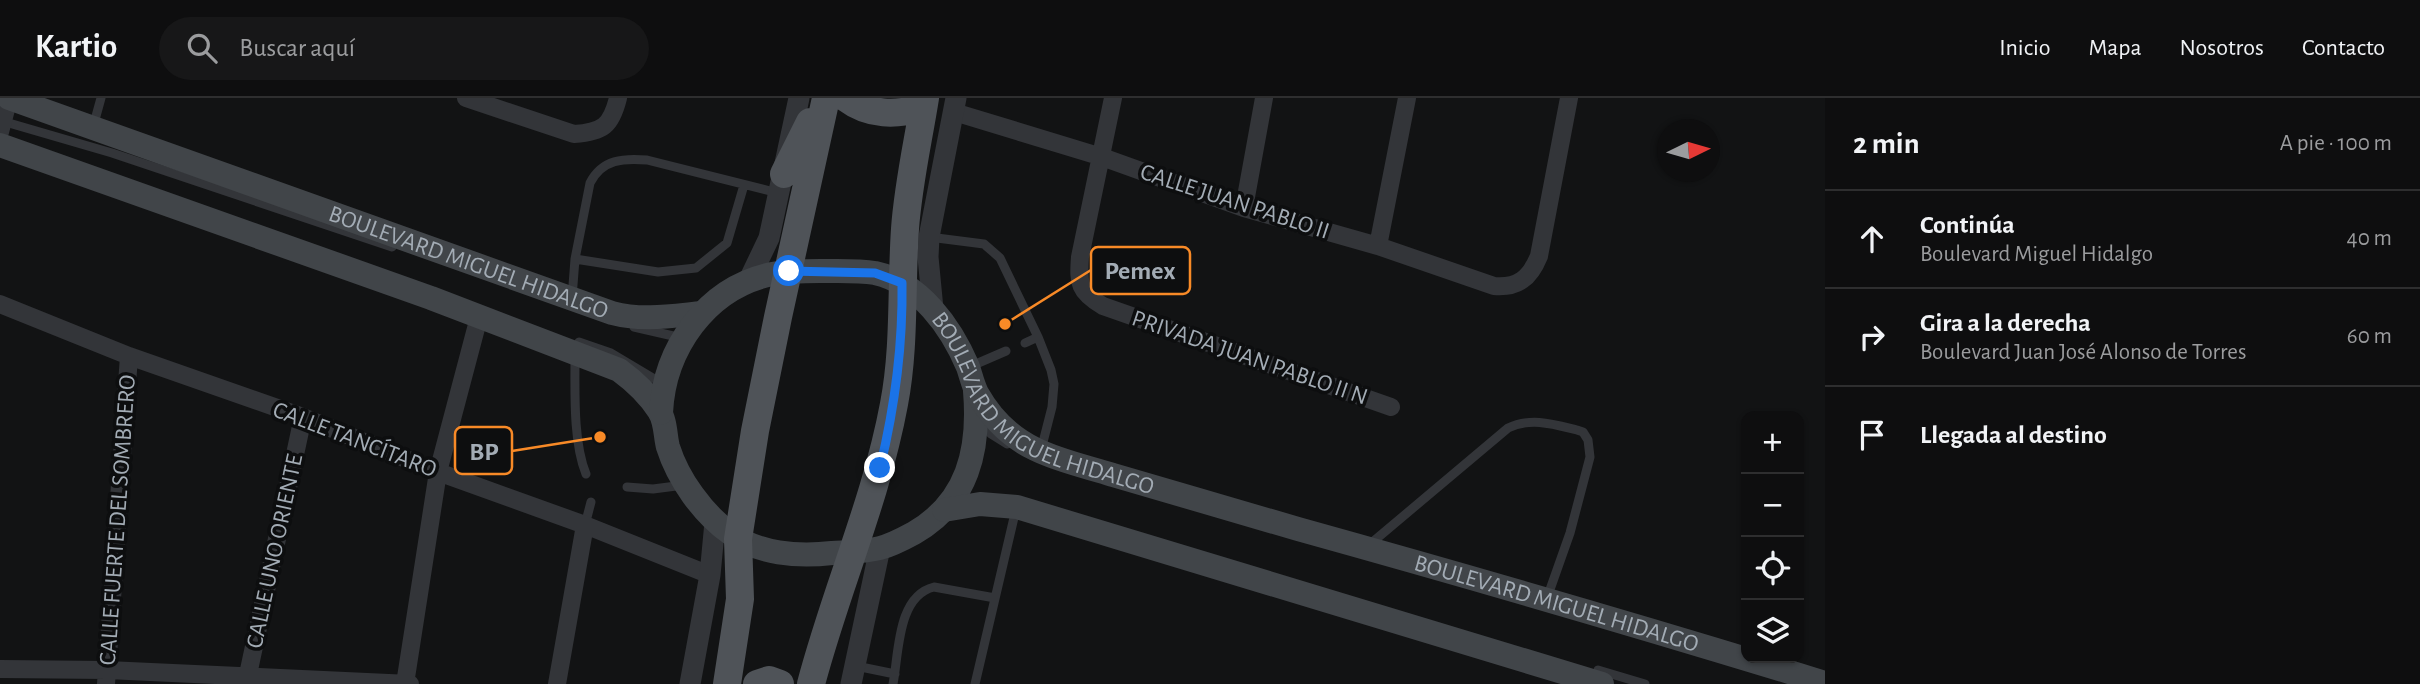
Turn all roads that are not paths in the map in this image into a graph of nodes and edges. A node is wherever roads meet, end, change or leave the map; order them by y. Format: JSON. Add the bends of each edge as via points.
{"nodes":[{"id":1,"x":101,"y":98,"type":"edge"},
{"id":2,"x":466,"y":98,"type":"edge"},
{"id":3,"x":618,"y":98,"type":"edge"},
{"id":4,"x":799,"y":98,"type":"edge"},
{"id":5,"x":824,"y":98,"type":"edge"},
{"id":6,"x":846,"y":98,"type":"edge"},
{"id":7,"x":1113,"y":98,"type":"edge"},
{"id":8,"x":1264,"y":98,"type":"edge"},
{"id":9,"x":1407,"y":98,"type":"edge"},
{"id":10,"x":1569,"y":98,"type":"edge"},
{"id":11,"x":924,"y":103,"type":"edge"},
{"id":12,"x":955,"y":105,"type":"edge"},
{"id":13,"x":2,"y":122,"type":"edge"},
{"id":14,"x":93,"y":128,"type":"junction"},
{"id":15,"x":0,"y":145,"type":"edge"},
{"id":16,"x":1102,"y":157,"type":"junction"},
{"id":17,"x":782,"y":184,"type":"junction"},
{"id":18,"x":744,"y":185,"type":"junction"},
{"id":19,"x":1244,"y":208,"type":"junction"},
{"id":20,"x":929,"y":237,"type":"junction"},
{"id":21,"x":1378,"y":246,"type":"junction"},
{"id":22,"x":397,"y":249,"type":"dead end"},
{"id":23,"x":575,"y":259,"type":"junction"},
{"id":24,"x":789,"y":271,"type":"junction"},
{"id":25,"x":475,"y":275,"type":"dead end"},
{"id":26,"x":748,"y":282,"type":"junction"},
{"id":27,"x":902,"y":283,"type":"junction"},
{"id":28,"x":572,"y":299,"type":"junction"},
{"id":29,"x":0,"y":304,"type":"edge"},
{"id":30,"x":933,"y":309,"type":"junction"},
{"id":31,"x":702,"y":313,"type":"junction"},
{"id":32,"x":487,"y":314,"type":"junction"},
{"id":33,"x":1038,"y":337,"type":"junction"},
{"id":34,"x":684,"y":338,"type":"junction"},
{"id":35,"x":1025,"y":343,"type":"dead end"},
{"id":36,"x":571,"y":345,"type":"junction"},
{"id":37,"x":1006,"y":351,"type":"dead end"},
{"id":38,"x":129,"y":356,"type":"junction"},
{"id":39,"x":971,"y":379,"type":"junction"},
{"id":40,"x":664,"y":384,"type":"junction"},
{"id":41,"x":1391,"y":407,"type":"dead end"},
{"id":42,"x":661,"y":413,"type":"junction"},
{"id":43,"x":303,"y":417,"type":"junction"},
{"id":44,"x":978,"y":420,"type":"junction"},
{"id":45,"x":1040,"y":452,"type":"junction"},
{"id":46,"x":438,"y":472,"type":"junction"},
{"id":47,"x":586,"y":474,"type":"dead end"},
{"id":48,"x":687,"y":485,"type":"junction"},
{"id":49,"x":627,"y":487,"type":"dead end"},
{"id":50,"x":957,"y":499,"type":"junction"},
{"id":51,"x":1020,"y":501,"type":"junction"},
{"id":52,"x":591,"y":502,"type":"dead end"},
{"id":53,"x":715,"y":522,"type":"junction"},
{"id":54,"x":585,"y":525,"type":"junction"},
{"id":55,"x":738,"y":539,"type":"junction"},
{"id":56,"x":880,"y":548,"type":"junction"},
{"id":57,"x":1366,"y":548,"type":"junction"},
{"id":58,"x":852,"y":552,"type":"junction"},
{"id":59,"x":710,"y":575,"type":"junction"},
{"id":60,"x":995,"y":598,"type":"junction"},
{"id":61,"x":1509,"y":600,"type":"dead end"},
{"id":62,"x":1547,"y":600,"type":"junction"},
{"id":63,"x":0,"y":669,"type":"edge"},
{"id":64,"x":853,"y":675,"type":"edge"},
{"id":65,"x":107,"y":677,"type":"edge"},
{"id":66,"x":1598,"y":677,"type":"edge"},
{"id":67,"x":894,"y":679,"type":"edge"},
{"id":68,"x":247,"y":681,"type":"edge"},
{"id":69,"x":1825,"y":683,"type":"edge"},
{"id":70,"x":407,"y":684,"type":"edge"},
{"id":71,"x":557,"y":684,"type":"edge"},
{"id":72,"x":690,"y":684,"type":"edge"},
{"id":73,"x":727,"y":684,"type":"edge"},
{"id":74,"x":757,"y":684,"type":"edge"},
{"id":75,"x":780,"y":684,"type":"edge"},
{"id":76,"x":811,"y":684,"type":"edge"},
{"id":77,"x":975,"y":684,"type":"edge"},
{"id":78,"x":1645,"y":684,"type":"edge"}],
"edges":[{"from":1,"to":14,"type":"lane"},
{"from":2,"to":3,"type":"street","via":[[574,134],[606,125]]},
{"from":4,"to":17,"type":"street"},
{"from":5,"to":17,"type":"main road"},
{"from":5,"to":24,"type":"main road"},
{"from":6,"to":11,"type":"main road","via":[[892,114]]},
{"from":7,"to":16,"type":"street","name":"PRIVADA JUAN PABLO II N"},
{"from":8,"to":19,"type":"street"},
{"from":9,"to":21,"type":"street"},
{"from":10,"to":21,"type":"street","name":"CALLE JUAN PABLO II","via":[[1539,256],[1530,274],[1516,285],[1494,286]]},
{"from":11,"to":27,"type":"main road","via":[[909,189]]},
{"from":12,"to":16,"type":"street","name":"CALLE JUAN PABLO II"},
{"from":12,"to":20,"type":"street"},
{"from":13,"to":14,"type":"main road","name":"BOULEVARD MIGUEL HIDALGO"},
{"from":13,"to":22,"type":"lane","via":[[112,153]]},
{"from":13,"to":32,"type":"lane"},
{"from":14,"to":28,"type":"main road","name":"BOULEVARD MIGUEL HIDALGO"},
{"from":15,"to":32,"type":"main road","name":"BOULEVARD MIGUEL HIDALGO"},
{"from":16,"to":19,"type":"street","name":"CALLE JUAN PABLO II"},
{"from":16,"to":41,"type":"street","name":"PRIVADA JUAN PABLO II N","via":[[1080,257],[1079,281],[1090,298]]},
{"from":17,"to":18,"type":"lane"},
{"from":17,"to":26,"type":"street","via":[[767,246]]},
{"from":18,"to":23,"type":"lane","via":[[727,243],[696,268],[658,272]]},
{"from":18,"to":23,"type":"lane","via":[[647,160],[627,159],[603,166],[590,183]]},
{"from":19,"to":21,"type":"street","name":"CALLE JUAN PABLO II"},
{"from":20,"to":30,"type":"street"},
{"from":20,"to":33,"type":"lane","via":[[984,244],[992,250]]},
{"from":23,"to":28,"type":"lane"},
{"from":24,"to":26,"type":"main road","name":"BOULEVARD MIGUEL HIDALGO"},
{"from":24,"to":27,"type":"main road","name":"BOULEVARD MIGUEL HIDALGO","via":[[875,273]]},
{"from":24,"to":55,"type":"main road"},
{"from":25,"to":34,"type":"lane","via":[[618,324]]},
{"from":26,"to":31,"type":"main road","name":"BOULEVARD MIGUEL HIDALGO","via":[[716,299]]},
{"from":27,"to":30,"type":"main road","name":"BOULEVARD MIGUEL HIDALGO"},
{"from":27,"to":58,"type":"main road","via":[[895,400],[880,468]]},
{"from":28,"to":31,"type":"main road","name":"BOULEVARD MIGUEL HIDALGO","via":[[629,318]]},
{"from":29,"to":38,"type":"street","name":"CALLE TANCÍTARO"},
{"from":30,"to":39,"type":"main road","name":"BOULEVARD MIGUEL HIDALGO"},
{"from":31,"to":34,"type":"main road"},
{"from":32,"to":36,"type":"main road","name":"BOULEVARD MIGUEL HIDALGO"},
{"from":32,"to":46,"type":"street"},
{"from":33,"to":35,"type":"lane"},
{"from":33,"to":45,"type":"lane","via":[[1054,384]]},
{"from":34,"to":40,"type":"main road"},
{"from":36,"to":40,"type":"lane","via":[[611,353]]},
{"from":36,"to":42,"type":"main road","name":"BOULEVARD MIGUEL HIDALGO","via":[[633,380]]},
{"from":36,"to":47,"type":"lane"},
{"from":37,"to":39,"type":"lane"},
{"from":38,"to":43,"type":"street","name":"CALLE TANCÍTARO"},
{"from":38,"to":65,"type":"street","name":"CALLE FUERTE DEL SOMBRERO"},
{"from":39,"to":44,"type":"main road"},
{"from":39,"to":45,"type":"main road","name":"BOULEVARD MIGUEL HIDALGO","via":[[1008,433]]},
{"from":40,"to":42,"type":"main road"},
{"from":42,"to":48,"type":"main road","name":"BOULEVARD MIGUEL HIDALGO","via":[[668,448]]},
{"from":43,"to":46,"type":"street","name":"CALLE TANCÍTARO"},
{"from":43,"to":68,"type":"street","name":"CALLE UNO ORIENTE"},
{"from":44,"to":50,"type":"main road"},
{"from":44,"to":61,"type":"lane","via":[[990,434],[1028,457]]},
{"from":45,"to":57,"type":"main road","name":"BOULEVARD MIGUEL HIDALGO"},
{"from":46,"to":54,"type":"street","name":"CALLE TANCÍTARO"},
{"from":46,"to":70,"type":"street"},
{"from":48,"to":49,"type":"lane"},
{"from":48,"to":53,"type":"main road","name":"BOULEVARD MIGUEL HIDALGO"},
{"from":50,"to":51,"type":"main road","name":"BOULEVARD MIGUEL HIDALGO","via":[[980,504]]},
{"from":50,"to":56,"type":"main road","name":"BOULEVARD MIGUEL HIDALGO","via":[[922,528]]},
{"from":51,"to":60,"type":"lane"},
{"from":51,"to":66,"type":"main road","name":"BOULEVARD MIGUEL HIDALGO"},
{"from":52,"to":54,"type":"lane"},
{"from":53,"to":55,"type":"main road","name":"BOULEVARD MIGUEL HIDALGO"},
{"from":53,"to":59,"type":"street"},
{"from":54,"to":59,"type":"street","name":"CALLE TANCÍTARO"},
{"from":54,"to":71,"type":"street"},
{"from":55,"to":58,"type":"main road","name":"BOULEVARD MIGUEL HIDALGO","via":[[792,554]]},
{"from":55,"to":73,"type":"main road","via":[[740,599]]},
{"from":56,"to":58,"type":"main road","name":"BOULEVARD MIGUEL HIDALGO"},
{"from":56,"to":64,"type":"street"},
{"from":57,"to":62,"type":"main road","name":"BOULEVARD MIGUEL HIDALGO"},
{"from":57,"to":62,"type":"lane","via":[[1508,428],[1531,422],[1577,429],[1588,440],[1590,457]]},
{"from":58,"to":76,"type":"main road"},
{"from":59,"to":72,"type":"street"},
{"from":60,"to":67,"type":"lane","via":[[926,589],[908,608]]},
{"from":60,"to":77,"type":"lane"},
{"from":62,"to":69,"type":"main road","name":"BOULEVARD MIGUEL HIDALGO"},
{"from":63,"to":65,"type":"street"},
{"from":64,"to":67,"type":"lane"},
{"from":65,"to":68,"type":"street"},
{"from":66,"to":78,"type":"lane"},
{"from":68,"to":70,"type":"street"},
{"from":74,"to":75,"type":"main road","via":[[769,680]]}]}
